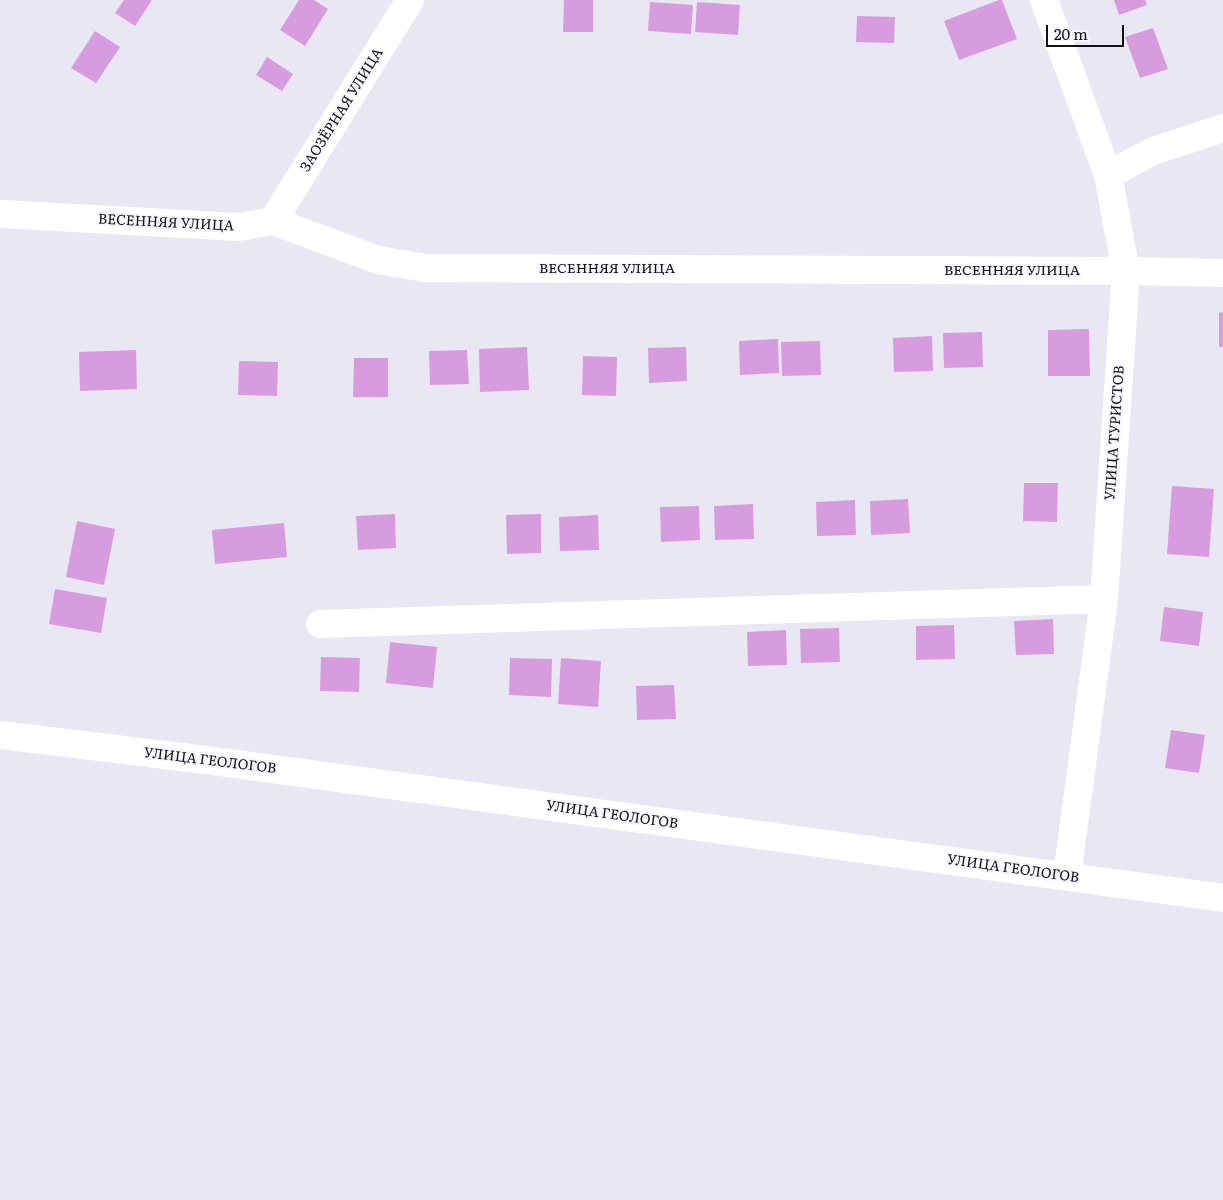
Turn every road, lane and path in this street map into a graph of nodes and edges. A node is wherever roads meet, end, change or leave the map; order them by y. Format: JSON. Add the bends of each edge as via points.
{"nodes":[{"id":1,"x":410,"y":0,"type":"edge"},
{"id":2,"x":1044,"y":0,"type":"edge"},
{"id":3,"x":1223,"y":128,"type":"edge"},
{"id":4,"x":1108,"y":175,"type":"junction"},
{"id":5,"x":0,"y":214,"type":"edge"},
{"id":6,"x":273,"y":221,"type":"junction"},
{"id":7,"x":1126,"y":271,"type":"junction"},
{"id":8,"x":1223,"y":273,"type":"edge"},
{"id":9,"x":1104,"y":599,"type":"junction"},
{"id":10,"x":320,"y":624,"type":"dead end"},
{"id":11,"x":0,"y":735,"type":"edge"},
{"id":12,"x":1067,"y":876,"type":"junction"},
{"id":13,"x":1223,"y":898,"type":"edge"}],
"edges":[{"from":1,"to":6,"type":"street","name":"ЗАОЗЁРНАЯ УЛИЦА"},
{"from":2,"to":4,"type":"street","name":"УЛИЦА ТУРИСТОВ"},
{"from":3,"to":4,"type":"street","via":[[1153,151]]},
{"from":4,"to":7,"type":"street","name":"УЛИЦА ТУРИСТОВ"},
{"from":5,"to":6,"type":"street","name":"ВЕСЕННЯЯ УЛИЦА","via":[[239,227]]},
{"from":6,"to":7,"type":"street","name":"ВЕСЕННЯЯ УЛИЦА","via":[[378,260],[425,268]]},
{"from":7,"to":8,"type":"street","name":"ВЕСЕННЯЯ УЛИЦА"},
{"from":7,"to":9,"type":"street","name":"УЛИЦА ТУРИСТОВ"},
{"from":9,"to":10,"type":"street"},
{"from":9,"to":12,"type":"street","name":"УЛИЦА ТУРИСТОВ"},
{"from":11,"to":12,"type":"street","name":"УЛИЦА ГЕОЛОГОВ"},
{"from":12,"to":13,"type":"street","name":"УЛИЦА ГЕОЛОГОВ"}]}
